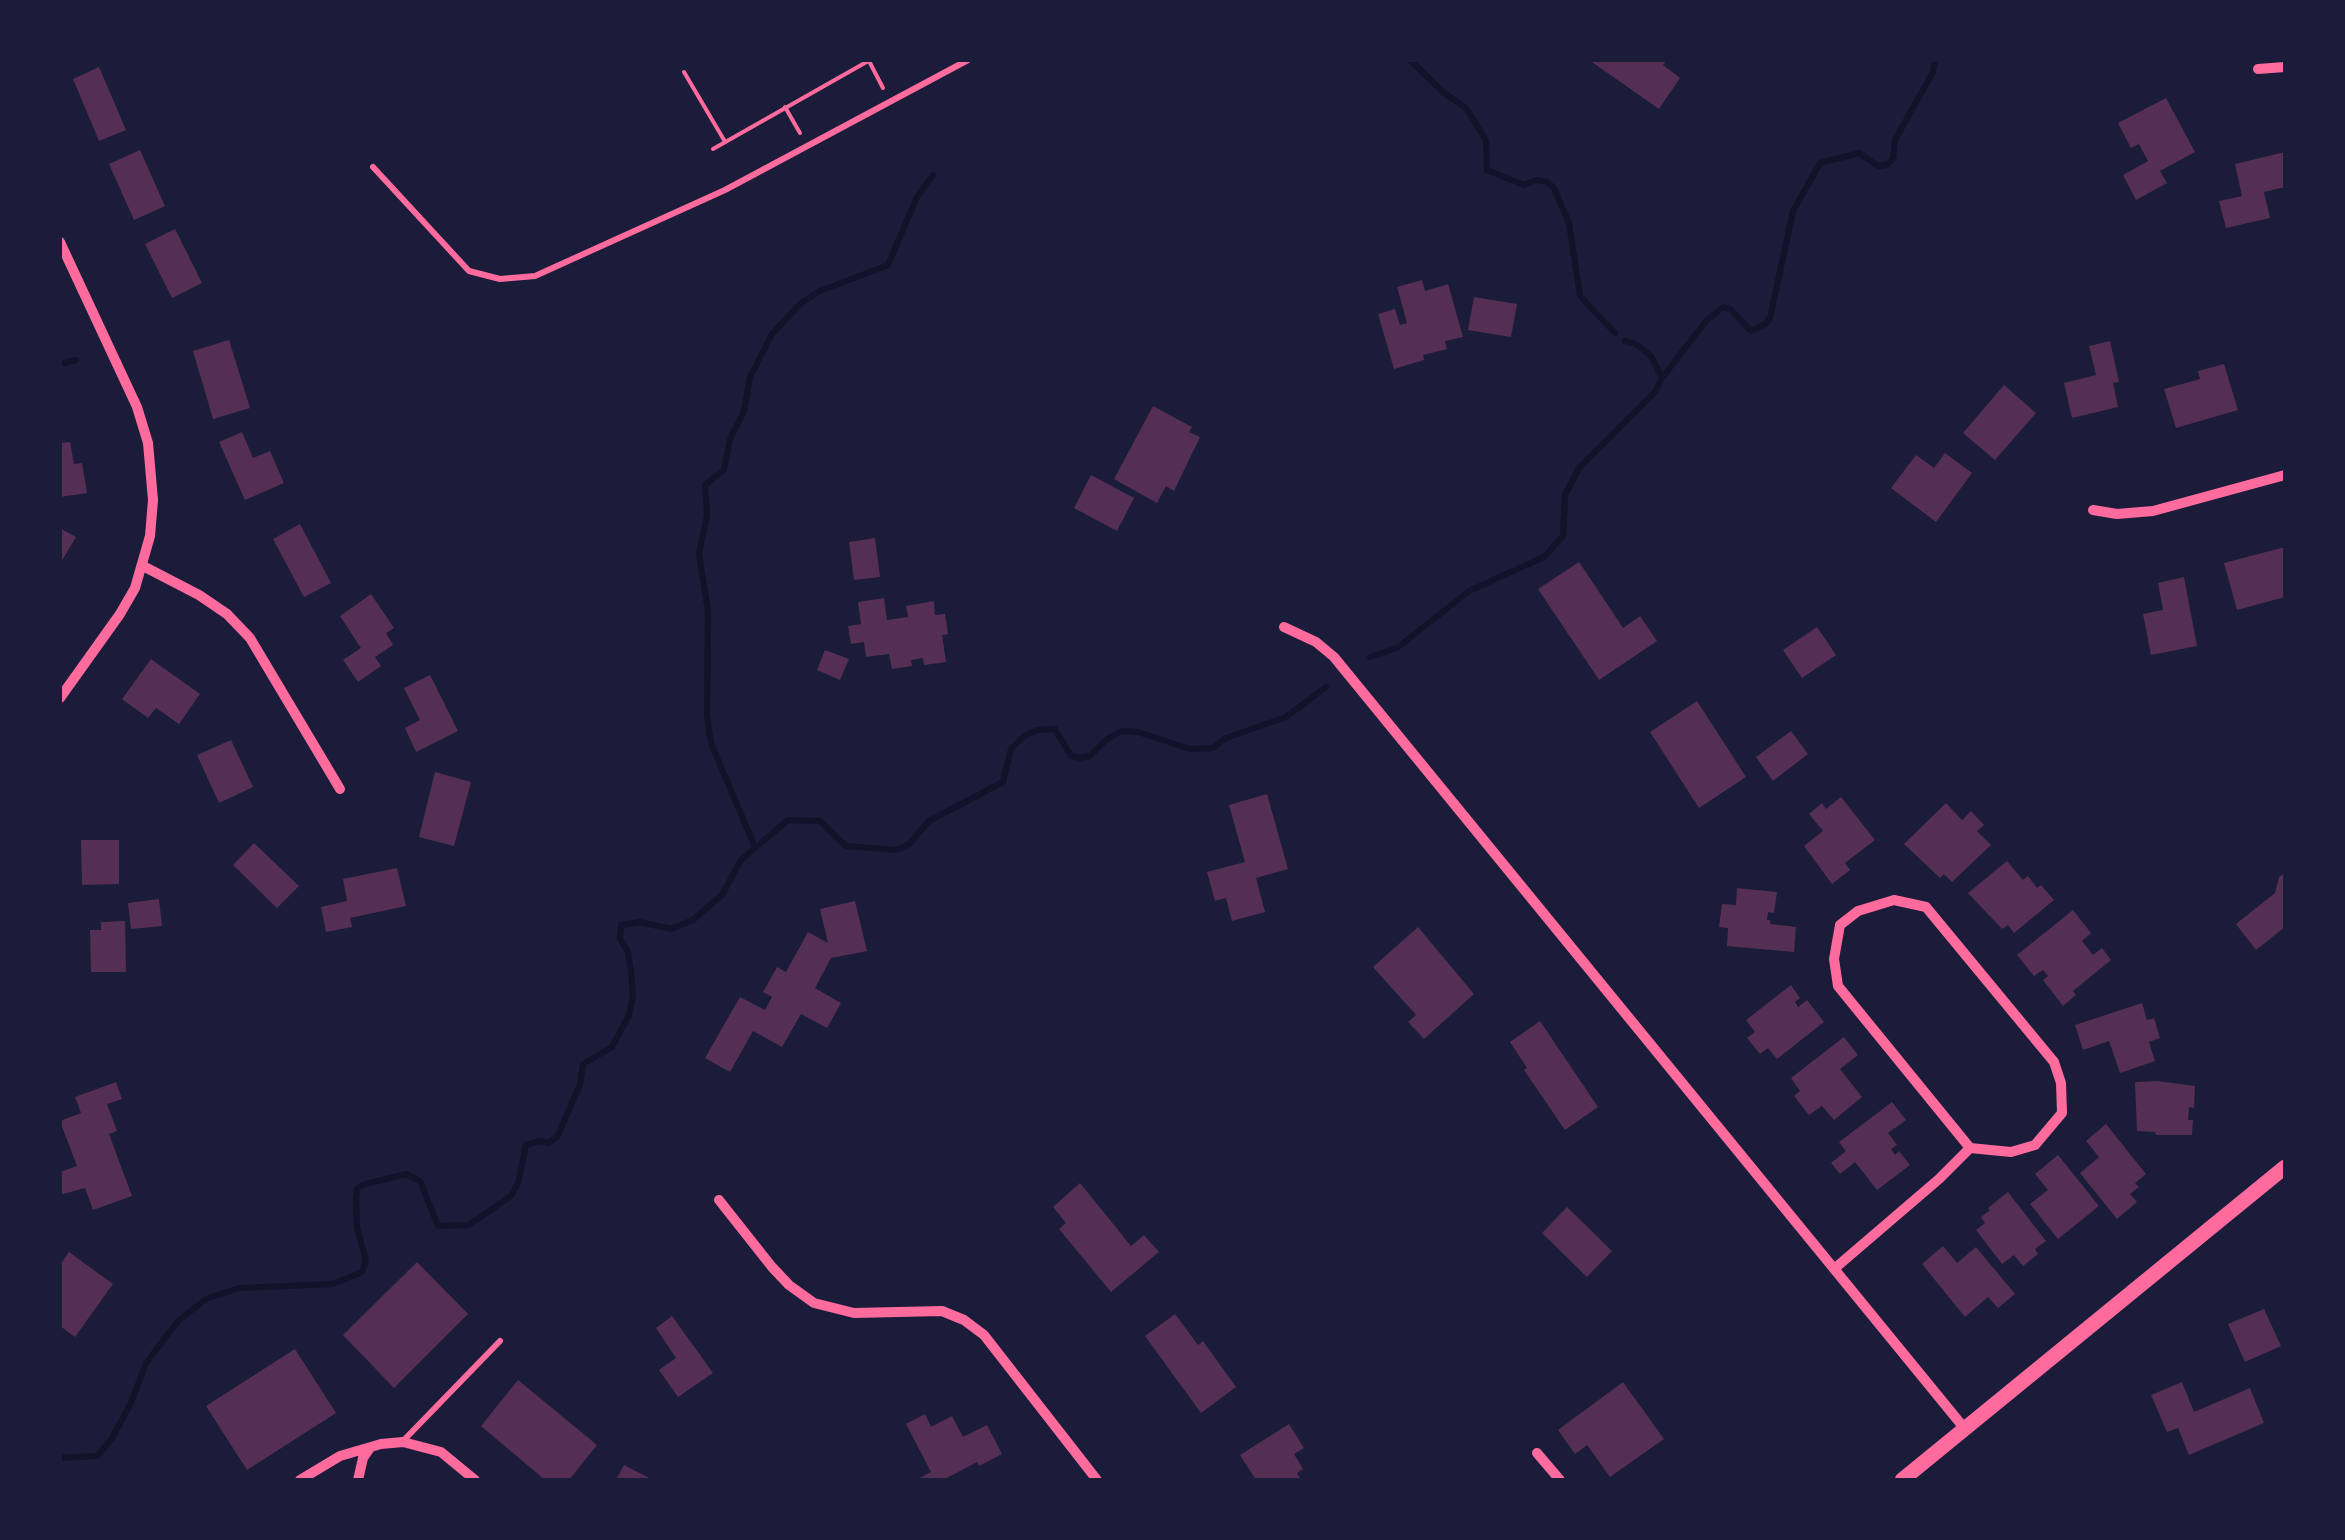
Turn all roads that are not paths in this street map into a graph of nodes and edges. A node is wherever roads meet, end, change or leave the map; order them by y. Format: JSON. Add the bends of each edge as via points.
{"nodes":[{"id":1,"x":968,"y":60,"type":"edge"},
{"id":2,"x":2285,"y":67,"type":"edge"},
{"id":3,"x":2258,"y":69,"type":"dead end"},
{"id":4,"x":373,"y":167,"type":"dead end"},
{"id":5,"x":60,"y":242,"type":"edge"},
{"id":6,"x":2285,"y":475,"type":"edge"},
{"id":7,"x":2093,"y":510,"type":"dead end"},
{"id":8,"x":144,"y":566,"type":"junction"},
{"id":9,"x":1284,"y":627,"type":"dead end"},
{"id":10,"x":60,"y":698,"type":"edge"},
{"id":11,"x":340,"y":790,"type":"dead end"},
{"id":12,"x":1970,"y":1148,"type":"junction"},
{"id":13,"x":2285,"y":1167,"type":"edge"},
{"id":14,"x":719,"y":1200,"type":"dead end"},
{"id":15,"x":1834,"y":1268,"type":"junction"},
{"id":16,"x":500,"y":1341,"type":"dead end"},
{"id":17,"x":1965,"y":1429,"type":"junction"},
{"id":18,"x":402,"y":1442,"type":"junction"},
{"id":19,"x":370,"y":1448,"type":"junction"},
{"id":20,"x":1537,"y":1453,"type":"dead end"},
{"id":21,"x":300,"y":1480,"type":"edge"},
{"id":22,"x":358,"y":1480,"type":"edge"},
{"id":23,"x":476,"y":1480,"type":"edge"},
{"id":24,"x":1097,"y":1480,"type":"edge"},
{"id":25,"x":1560,"y":1480,"type":"edge"},
{"id":26,"x":1902,"y":1480,"type":"edge"}],
"edges":[{"from":1,"to":4,"type":"lane","via":[[726,190],[535,276],[500,279],[469,271]]},
{"from":2,"to":3,"type":"street"},
{"from":5,"to":8,"type":"street","via":[[148,444],[153,500]]},
{"from":6,"to":7,"type":"street","via":[[2153,511]]},
{"from":8,"to":10,"type":"street","via":[[120,614]]},
{"from":8,"to":11,"type":"street","via":[[200,595],[250,638]]},
{"from":9,"to":15,"type":"street","via":[[1334,657]]},
{"from":12,"to":12,"type":"street","via":[[2011,1152],[2035,1144],[2062,1114],[2054,1062],[1926,908],[1894,900],[1858,911],[1840,925],[1838,986]]},
{"from":12,"to":15,"type":"street"},
{"from":13,"to":17,"type":"street"},
{"from":14,"to":24,"type":"street","via":[[772,1267],[814,1302],[854,1313],[942,1311],[964,1320],[984,1335]]},
{"from":15,"to":17,"type":"street"},
{"from":16,"to":18,"type":"lane"},
{"from":17,"to":26,"type":"street"},
{"from":18,"to":19,"type":"street"},
{"from":18,"to":23,"type":"street","via":[[441,1452]]},
{"from":19,"to":21,"type":"street","via":[[340,1456]]},
{"from":19,"to":22,"type":"street"},
{"from":20,"to":25,"type":"street"}]}
